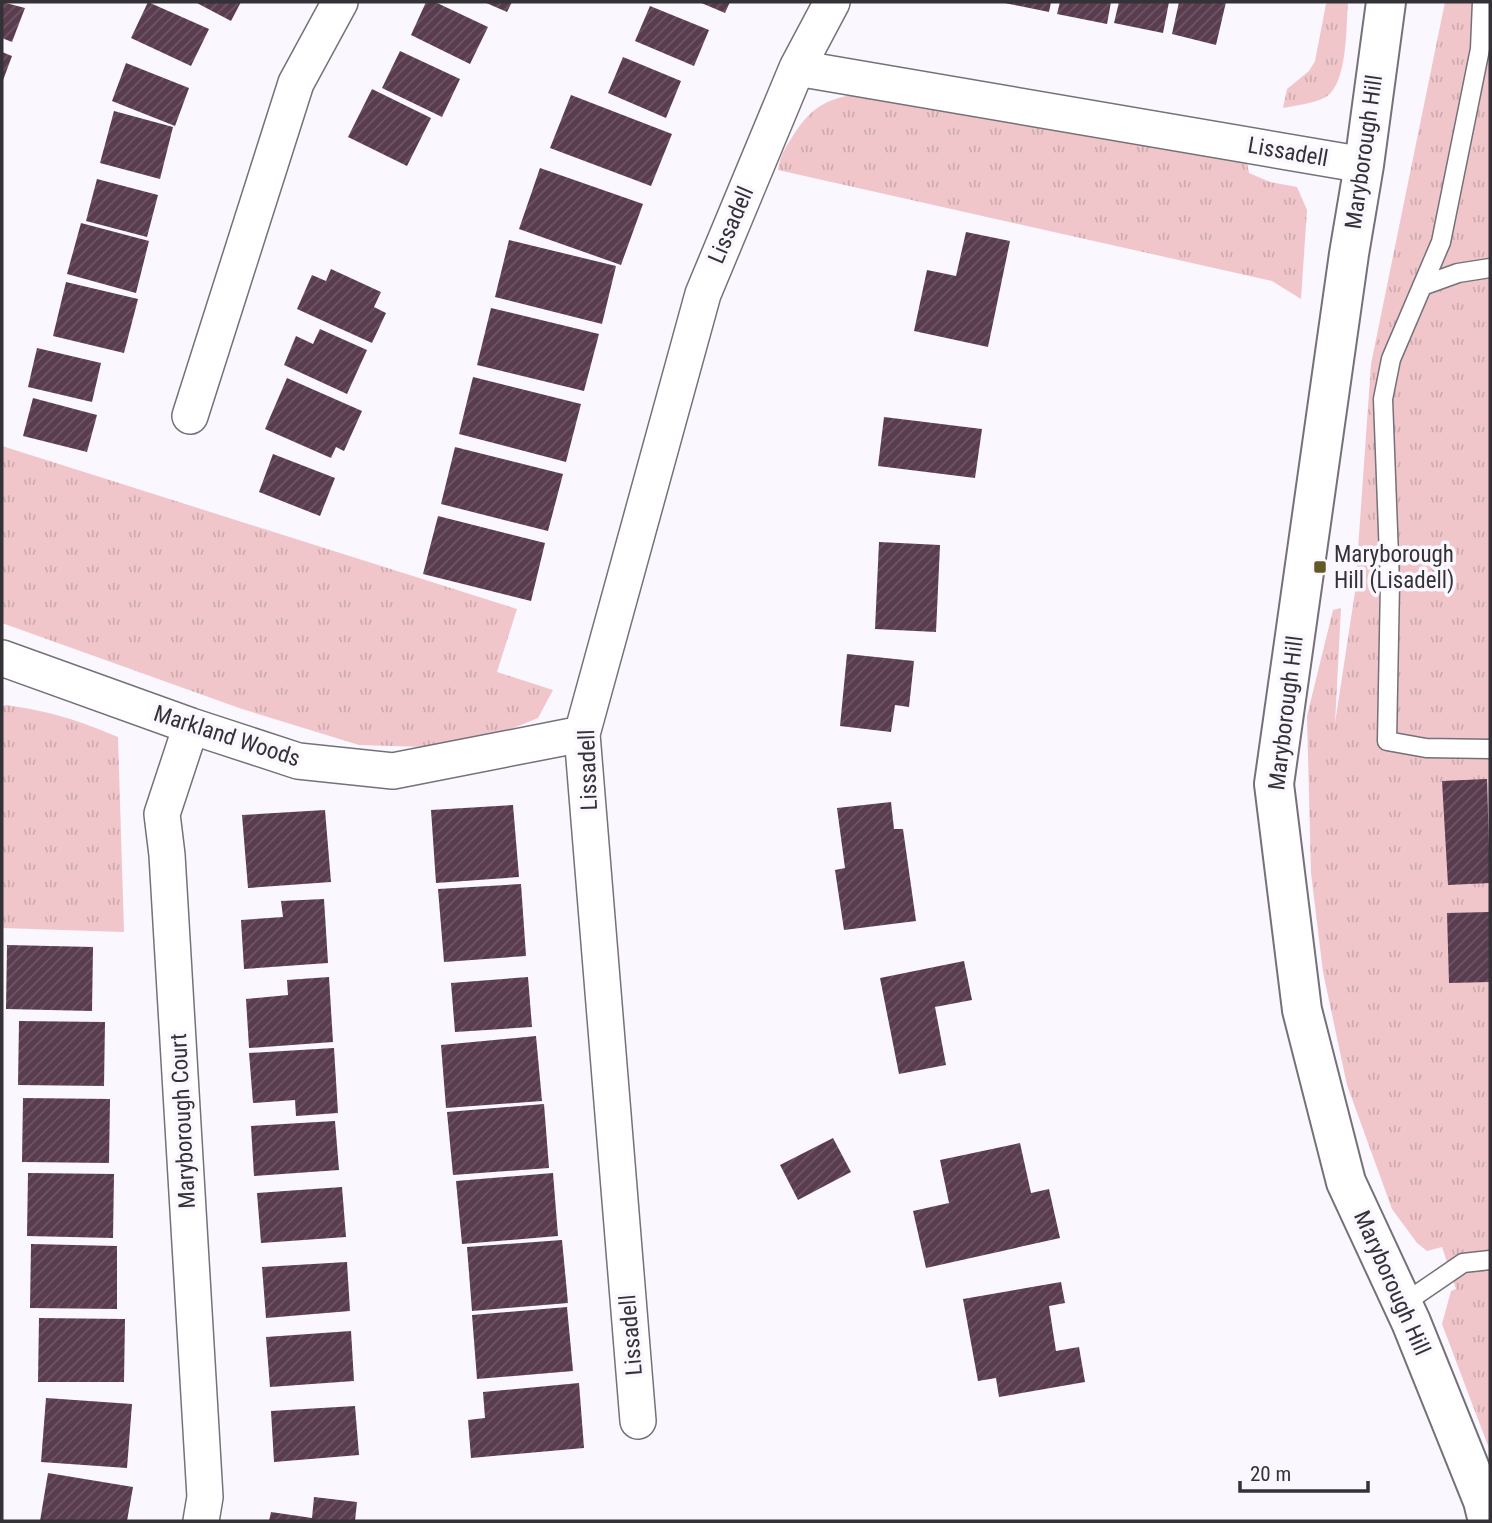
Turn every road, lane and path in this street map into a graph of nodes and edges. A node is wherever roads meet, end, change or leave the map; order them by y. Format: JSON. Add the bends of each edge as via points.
{"nodes":[{"id":1,"x":340,"y":2,"type":"edge"},
{"id":2,"x":832,"y":2,"type":"edge"},
{"id":3,"x":1385,"y":2,"type":"edge"},
{"id":4,"x":1482,"y":2,"type":"edge"},
{"id":5,"x":797,"y":68,"type":"junction"},
{"id":6,"x":1364,"y":165,"type":"junction"},
{"id":7,"x":1490,"y":268,"type":"edge"},
{"id":8,"x":1422,"y":286,"type":"junction"},
{"id":9,"x":190,"y":416,"type":"dead end"},
{"id":10,"x":2,"y":658,"type":"edge"},
{"id":11,"x":191,"y":726,"type":"junction"},
{"id":12,"x":582,"y":733,"type":"junction"},
{"id":13,"x":1490,"y":749,"type":"edge"},
{"id":14,"x":1490,"y":1260,"type":"edge"},
{"id":15,"x":1403,"y":1304,"type":"junction"},
{"id":16,"x":638,"y":1421,"type":"dead end"},
{"id":17,"x":201,"y":1521,"type":"edge"},
{"id":18,"x":1488,"y":1521,"type":"edge"}],
"edges":[{"from":1,"to":9,"type":"street","via":[[296,83]]},
{"from":2,"to":5,"type":"street","name":"Lissadell"},
{"from":3,"to":6,"type":"street","name":"Maryborough Hill"},
{"from":4,"to":8,"type":"lane","via":[[1480,49],[1441,242]]},
{"from":5,"to":6,"type":"street","name":"Lissadell"},
{"from":5,"to":12,"type":"street","name":"Lissadell","via":[[703,294]]},
{"from":6,"to":15,"type":"street","name":"Maryborough Hill","via":[[1274,785],[1305,1023],[1346,1182]]},
{"from":7,"to":8,"type":"lane"},
{"from":8,"to":13,"type":"lane","via":[[1391,359],[1383,399],[1390,583],[1387,741],[1426,748]]},
{"from":10,"to":11,"type":"street","name":"Markland Woods"},
{"from":11,"to":12,"type":"street","name":"Markland Woods","via":[[298,761],[393,771]]},
{"from":11,"to":17,"type":"street","name":"Maryborough Court","via":[[162,814],[205,1483]]},
{"from":12,"to":16,"type":"street","name":"Lissadell"},
{"from":14,"to":15,"type":"lane","via":[[1463,1263]]},
{"from":15,"to":18,"type":"street","name":"Maryborough Hill"}]}
